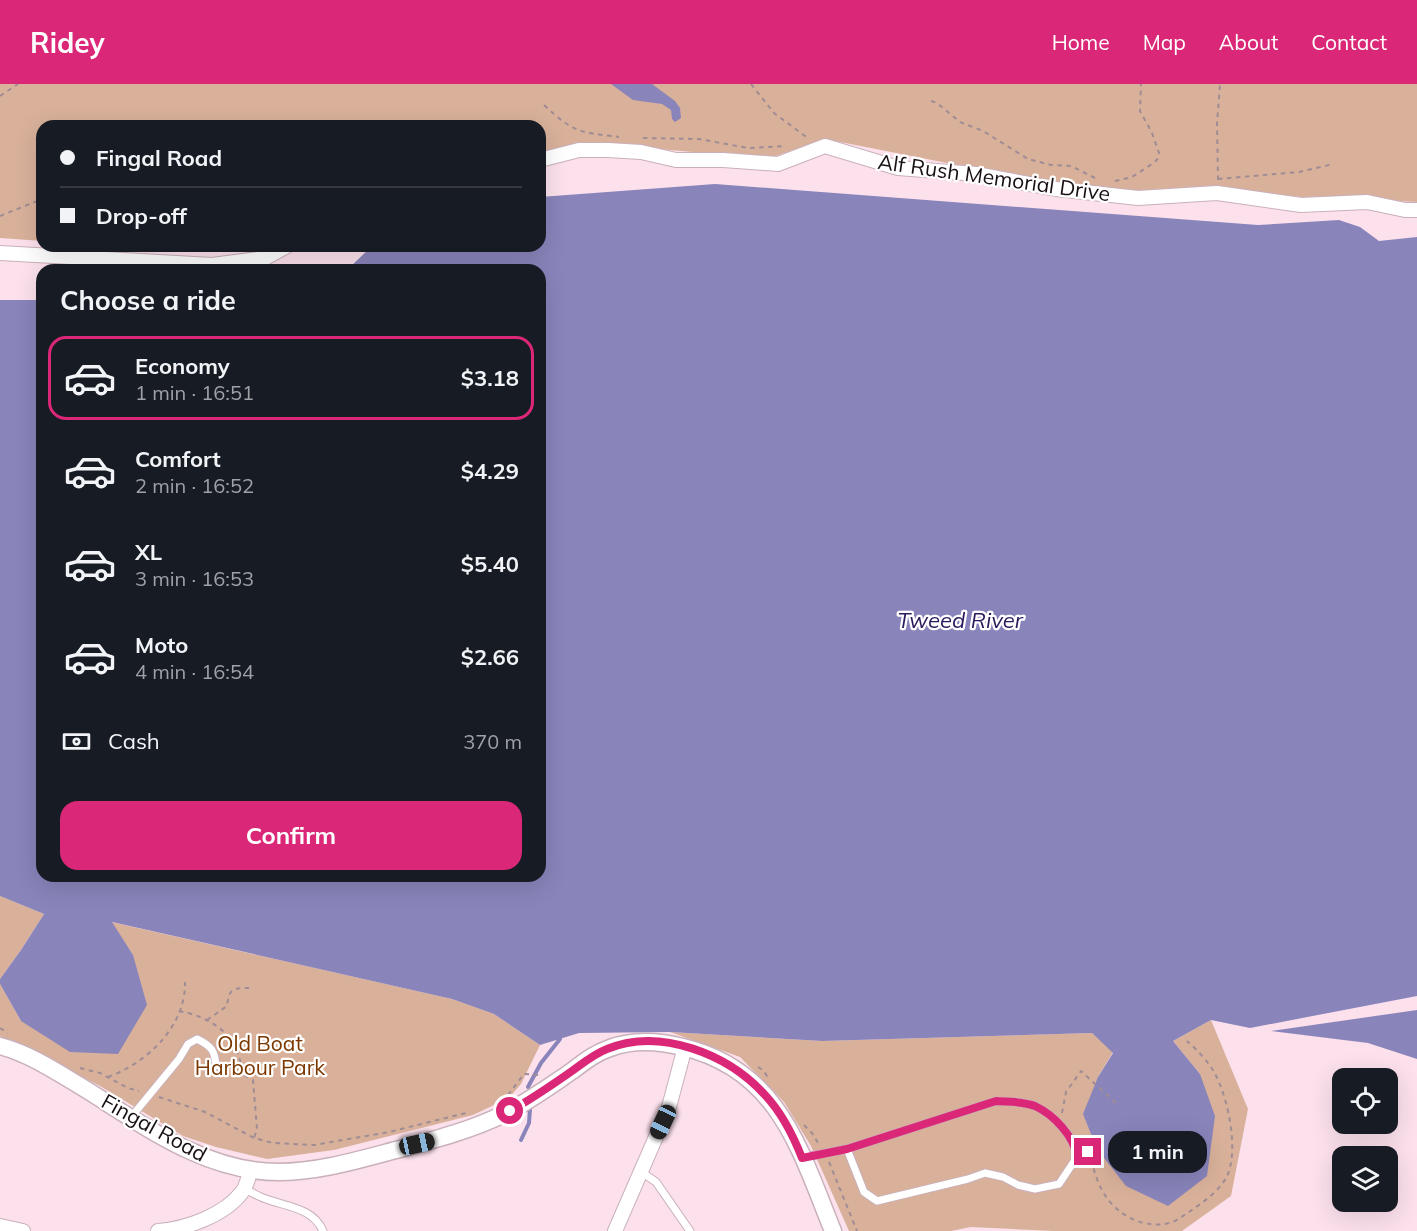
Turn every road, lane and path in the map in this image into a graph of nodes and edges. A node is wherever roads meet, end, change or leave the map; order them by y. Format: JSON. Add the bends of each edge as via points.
{"nodes":[{"id":1,"x":18,"y":84,"type":"edge"},
{"id":2,"x":751,"y":84,"type":"edge"},
{"id":3,"x":1141,"y":84,"type":"edge"},
{"id":4,"x":1220,"y":84,"type":"edge"},
{"id":5,"x":0,"y":96,"type":"edge"},
{"id":6,"x":931,"y":101,"type":"dead end"},
{"id":7,"x":543,"y":105,"type":"dead end"},
{"id":8,"x":801,"y":134,"type":"junction"},
{"id":9,"x":620,"y":136,"type":"dead end"},
{"id":10,"x":638,"y":138,"type":"dead end"},
{"id":11,"x":802,"y":144,"type":"dead end"},
{"id":12,"x":788,"y":146,"type":"dead end"},
{"id":13,"x":825,"y":146,"type":"junction"},
{"id":14,"x":546,"y":158,"type":"edge"},
{"id":15,"x":1333,"y":164,"type":"dead end"},
{"id":16,"x":1218,"y":179,"type":"junction"},
{"id":17,"x":1102,"y":180,"type":"dead end"},
{"id":18,"x":1111,"y":182,"type":"dead end"},
{"id":19,"x":1207,"y":194,"type":"junction"},
{"id":20,"x":36,"y":201,"type":"edge"},
{"id":21,"x":1417,"y":210,"type":"edge"},
{"id":22,"x":0,"y":216,"type":"edge"},
{"id":23,"x":276,"y":252,"type":"edge"},
{"id":24,"x":0,"y":253,"type":"edge"},
{"id":25,"x":194,"y":264,"type":"edge"},
{"id":26,"x":220,"y":264,"type":"edge"},
{"id":27,"x":185,"y":982,"type":"dead end"},
{"id":28,"x":249,"y":988,"type":"dead end"},
{"id":29,"x":179,"y":1011,"type":"junction"},
{"id":30,"x":207,"y":1020,"type":"junction"},
{"id":31,"x":0,"y":1028,"type":"edge"},
{"id":32,"x":5,"y":1040,"type":"edge"},
{"id":33,"x":1187,"y":1041,"type":"dead end"},
{"id":34,"x":686,"y":1047,"type":"junction"},
{"id":35,"x":71,"y":1066,"type":"dead end"},
{"id":36,"x":216,"y":1066,"type":"dead end"},
{"id":37,"x":756,"y":1066,"type":"dead end"},
{"id":38,"x":546,"y":1073,"type":"dead end"},
{"id":39,"x":108,"y":1077,"type":"junction"},
{"id":40,"x":769,"y":1079,"type":"dead end"},
{"id":41,"x":150,"y":1095,"type":"junction"},
{"id":42,"x":503,"y":1098,"type":"dead end"},
{"id":43,"x":1117,"y":1104,"type":"dead end"},
{"id":44,"x":472,"y":1111,"type":"dead end"},
{"id":45,"x":132,"y":1117,"type":"junction"},
{"id":46,"x":798,"y":1120,"type":"dead end"},
{"id":47,"x":1060,"y":1126,"type":"junction"},
{"id":48,"x":254,"y":1138,"type":"junction"},
{"id":49,"x":847,"y":1149,"type":"junction"},
{"id":50,"x":1097,"y":1149,"type":"dead end"},
{"id":51,"x":1088,"y":1152,"type":"junction"},
{"id":52,"x":823,"y":1154,"type":"junction"},
{"id":53,"x":1077,"y":1157,"type":"junction"},
{"id":54,"x":802,"y":1158,"type":"junction"},
{"id":55,"x":251,"y":1170,"type":"junction"},
{"id":56,"x":640,"y":1171,"type":"junction"},
{"id":57,"x":244,"y":1189,"type":"junction"},
{"id":58,"x":0,"y":1226,"type":"edge"},
{"id":59,"x":23,"y":1231,"type":"edge"},
{"id":60,"x":158,"y":1231,"type":"edge"},
{"id":61,"x":323,"y":1231,"type":"edge"},
{"id":62,"x":615,"y":1231,"type":"edge"},
{"id":63,"x":690,"y":1231,"type":"edge"},
{"id":64,"x":833,"y":1231,"type":"edge"},
{"id":65,"x":857,"y":1231,"type":"edge"}],
"edges":[{"from":1,"to":5,"type":"path"},
{"from":2,"to":8,"type":"path","via":[[766,106]]},
{"from":3,"to":18,"type":"path","via":[[1140,111],[1152,133],[1158,158],[1132,177]]},
{"from":4,"to":16,"type":"path"},
{"from":6,"to":17,"type":"path","via":[[960,122],[983,131],[1028,159],[1071,166]]},
{"from":7,"to":9,"type":"path","via":[[575,130]]},
{"from":8,"to":11,"type":"path"},
{"from":8,"to":13,"type":"path"},
{"from":10,"to":12,"type":"path","via":[[699,139],[748,148]]},
{"from":13,"to":14,"type":"street","via":[[778,164],[676,160],[608,150],[579,150]]},
{"from":13,"to":19,"type":"street","name":"Alf Rush Memorial Drive","via":[[898,168],[976,174],[1056,189],[1138,198]]},
{"from":15,"to":16,"type":"path","via":[[1299,172]]},
{"from":16,"to":19,"type":"path"},
{"from":19,"to":21,"type":"street","name":"Alf Rush Memorial Drive","via":[[1301,205],[1367,202]]},
{"from":20,"to":22,"type":"path"},
{"from":23,"to":26,"type":"street","via":[[265,258]]},
{"from":24,"to":25,"type":"street"},
{"from":27,"to":29,"type":"path"},
{"from":28,"to":30,"type":"path","via":[[232,990],[227,1006]]},
{"from":29,"to":30,"type":"path"},
{"from":29,"to":39,"type":"path","via":[[152,1051],[125,1071]]},
{"from":30,"to":48,"type":"path","via":[[228,1037],[244,1075],[253,1080],[257,1129]]},
{"from":31,"to":32,"type":"path"},
{"from":32,"to":45,"type":"street","name":"Fingal Road"},
{"from":33,"to":51,"type":"path","via":[[1214,1071],[1233,1144],[1226,1178],[1215,1191],[1173,1222],[1154,1226],[1133,1222],[1116,1211],[1102,1190]]},
{"from":34,"to":54,"type":"street","name":"Fingal Road","via":[[720,1060],[766,1095],[783,1117]]},
{"from":34,"to":55,"type":"street","name":"Fingal Road","via":[[647,1041],[606,1049],[517,1107],[439,1139],[331,1167],[292,1172]]},
{"from":34,"to":56,"type":"street","via":[[669,1107]]},
{"from":35,"to":39,"type":"path"},
{"from":36,"to":41,"type":"lane","via":[[216,1053],[197,1039],[188,1044]]},
{"from":37,"to":40,"type":"path"},
{"from":38,"to":42,"type":"path","via":[[524,1074]]},
{"from":39,"to":41,"type":"path"},
{"from":41,"to":45,"type":"lane"},
{"from":41,"to":48,"type":"path","via":[[205,1112]]},
{"from":43,"to":47,"type":"path","via":[[1081,1071],[1066,1092]]},
{"from":44,"to":48,"type":"path","via":[[389,1132],[314,1145]]},
{"from":45,"to":55,"type":"street","name":"Fingal Road","via":[[202,1157]]},
{"from":46,"to":52,"type":"path","via":[[818,1140]]},
{"from":47,"to":49,"type":"lane","via":[[1034,1106],[996,1101]]},
{"from":47,"to":53,"type":"lane","via":[[1072,1140]]},
{"from":49,"to":52,"type":"lane"},
{"from":49,"to":53,"type":"lane","via":[[864,1192],[877,1201],[985,1173],[1035,1189],[1059,1184]]},
{"from":50,"to":51,"type":"lane"},
{"from":51,"to":53,"type":"lane"},
{"from":52,"to":54,"type":"lane"},
{"from":52,"to":65,"type":"path"},
{"from":54,"to":64,"type":"street","name":"Fingal Road"},
{"from":55,"to":57,"type":"street"},
{"from":56,"to":62,"type":"street"},
{"from":56,"to":63,"type":"lane","via":[[656,1182]]},
{"from":57,"to":60,"type":"street","via":[[207,1217]]},
{"from":57,"to":61,"type":"lane","via":[[304,1211],[315,1217]]},
{"from":58,"to":59,"type":"street"}]}
